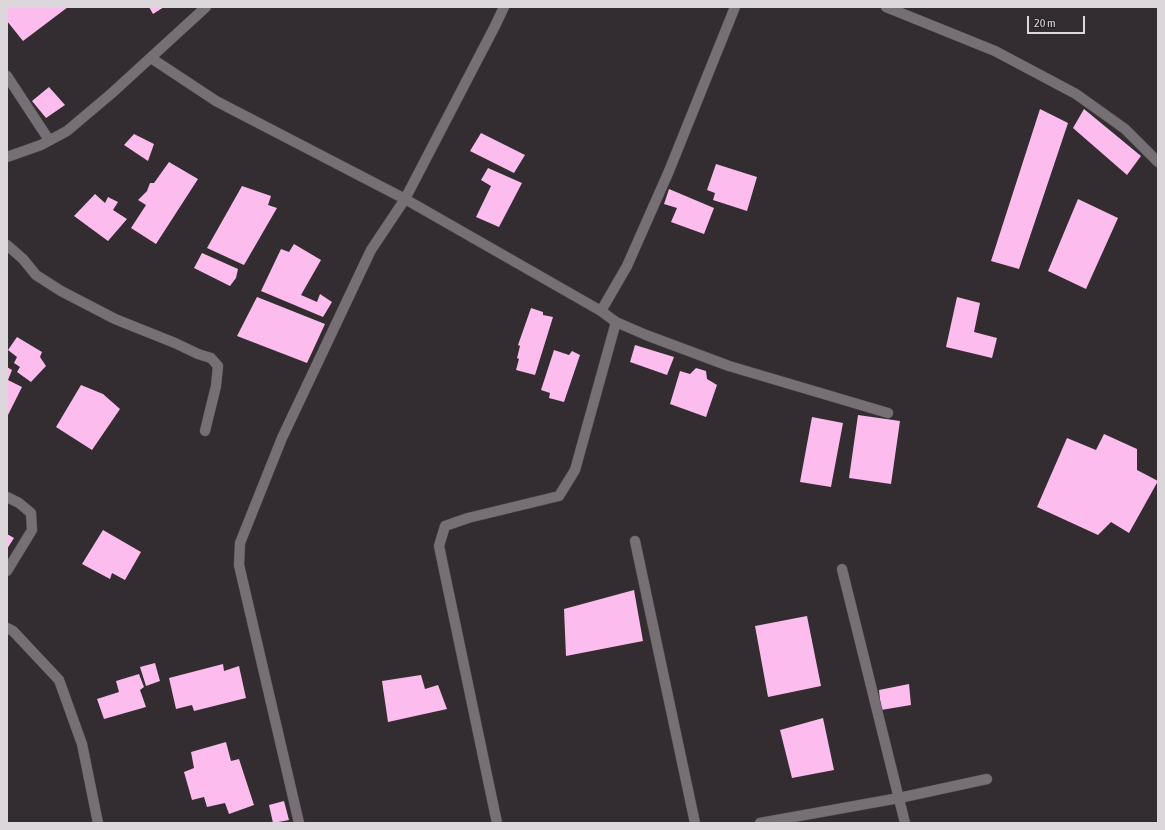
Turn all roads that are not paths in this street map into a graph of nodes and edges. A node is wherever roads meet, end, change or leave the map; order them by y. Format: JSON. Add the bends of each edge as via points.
{"nodes":[{"id":1,"x":206,"y":7,"type":"edge"},
{"id":2,"x":504,"y":7,"type":"edge"},
{"id":3,"x":735,"y":7,"type":"edge"},
{"id":4,"x":886,"y":7,"type":"edge"},
{"id":5,"x":151,"y":58,"type":"junction"},
{"id":6,"x":7,"y":76,"type":"edge"},
{"id":7,"x":49,"y":140,"type":"junction"},
{"id":8,"x":7,"y":157,"type":"edge"},
{"id":9,"x":1158,"y":162,"type":"edge"},
{"id":10,"x":405,"y":199,"type":"junction"},
{"id":11,"x":7,"y":245,"type":"edge"},
{"id":12,"x":602,"y":311,"type":"junction"},
{"id":13,"x":616,"y":322,"type":"junction"},
{"id":14,"x":888,"y":413,"type":"dead end"},
{"id":15,"x":205,"y":431,"type":"dead end"},
{"id":16,"x":7,"y":497,"type":"edge"},
{"id":17,"x":634,"y":541,"type":"dead end"},
{"id":18,"x":842,"y":569,"type":"dead end"},
{"id":19,"x":7,"y":571,"type":"edge"},
{"id":20,"x":9,"y":632,"type":"edge"},
{"id":21,"x":987,"y":779,"type":"dead end"},
{"id":22,"x":899,"y":798,"type":"junction"},
{"id":23,"x":98,"y":823,"type":"edge"},
{"id":24,"x":299,"y":823,"type":"edge"},
{"id":25,"x":497,"y":823,"type":"edge"},
{"id":26,"x":695,"y":823,"type":"edge"},
{"id":27,"x":760,"y":823,"type":"edge"},
{"id":28,"x":904,"y":823,"type":"edge"}],
"edges":[{"from":1,"to":5,"type":"street"},
{"from":2,"to":10,"type":"street"},
{"from":3,"to":12,"type":"street","via":[[669,171],[627,266]]},
{"from":4,"to":9,"type":"street","via":[[994,51],[1076,94],[1125,130]]},
{"from":5,"to":7,"type":"street","via":[[67,131]]},
{"from":5,"to":10,"type":"street","via":[[216,101]]},
{"from":6,"to":7,"type":"street"},
{"from":7,"to":8,"type":"street"},
{"from":10,"to":12,"type":"street"},
{"from":10,"to":24,"type":"street","via":[[371,250],[282,438],[240,543],[239,565]]},
{"from":11,"to":15,"type":"street","via":[[36,275],[62,291],[115,319],[211,358],[218,366]]},
{"from":12,"to":13,"type":"street"},
{"from":13,"to":14,"type":"street","via":[[646,336],[729,366]]},
{"from":13,"to":25,"type":"street","via":[[575,470],[559,496],[445,526],[439,546]]},
{"from":16,"to":19,"type":"street","via":[[31,514],[32,530]]},
{"from":17,"to":26,"type":"street"},
{"from":18,"to":22,"type":"street"},
{"from":20,"to":23,"type":"street","via":[[59,680],[82,744]]},
{"from":21,"to":22,"type":"street"},
{"from":22,"to":27,"type":"street"},
{"from":22,"to":28,"type":"street"}]}
